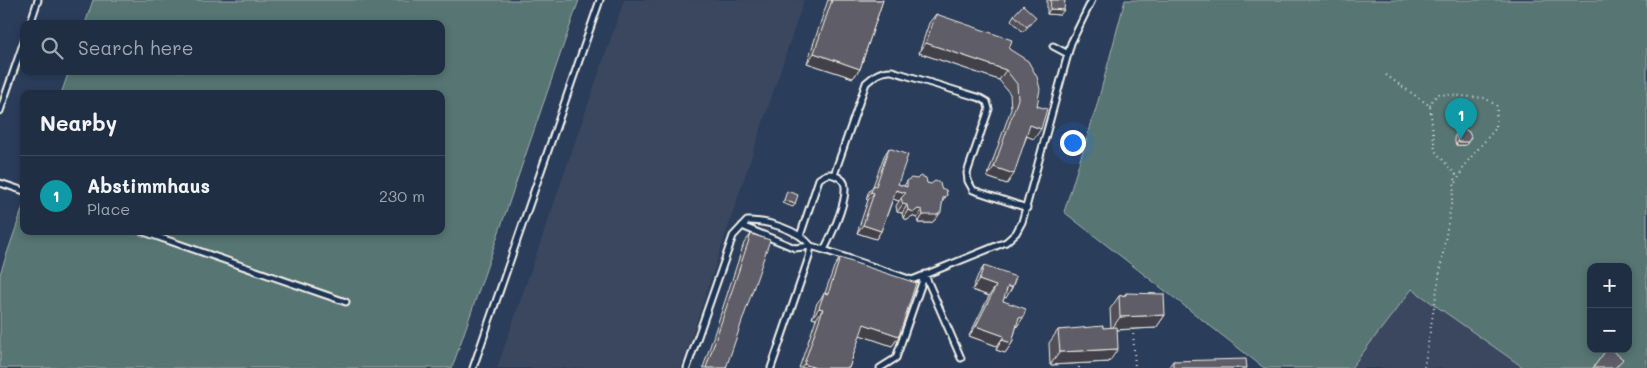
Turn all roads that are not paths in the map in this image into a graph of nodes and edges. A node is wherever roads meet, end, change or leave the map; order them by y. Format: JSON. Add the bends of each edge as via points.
{"nodes":[{"id":1,"x":38,"y":0,"type":"edge"},
{"id":2,"x":600,"y":0,"type":"edge"},
{"id":3,"x":1092,"y":0,"type":"edge"},
{"id":4,"x":31,"y":20,"type":"edge"},
{"id":5,"x":1053,"y":46,"type":"dead end"},
{"id":6,"x":20,"y":54,"type":"edge"},
{"id":7,"x":1068,"y":54,"type":"junction"},
{"id":8,"x":0,"y":111,"type":"edge"},
{"id":9,"x":834,"y":175,"type":"junction"},
{"id":10,"x":0,"y":182,"type":"edge"},
{"id":11,"x":20,"y":190,"type":"edge"},
{"id":12,"x":1027,"y":208,"type":"junction"},
{"id":13,"x":742,"y":226,"type":"junction"},
{"id":14,"x":153,"y":235,"type":"edge"},
{"id":15,"x":800,"y":236,"type":"junction"},
{"id":16,"x":811,"y":246,"type":"junction"},
{"id":17,"x":824,"y":250,"type":"junction"},
{"id":18,"x":925,"y":274,"type":"junction"},
{"id":19,"x":346,"y":302,"type":"dead end"},
{"id":20,"x":961,"y":358,"type":"dead end"},
{"id":21,"x":474,"y":368,"type":"edge"},
{"id":22,"x":687,"y":368,"type":"edge"},
{"id":23,"x":771,"y":368,"type":"edge"},
{"id":24,"x":880,"y":368,"type":"edge"}],
"edges":[{"from":1,"to":4,"type":"lane"},
{"from":2,"to":21,"type":"lane"},
{"from":3,"to":7,"type":"lane"},
{"from":5,"to":7,"type":"lane"},
{"from":6,"to":8,"type":"lane"},
{"from":7,"to":12,"type":"lane"},
{"from":9,"to":12,"type":"lane","via":[[866,84],[875,75],[885,70],[892,71],[987,102],[989,109],[967,173],[968,181],[973,190]]},
{"from":9,"to":15,"type":"lane","via":[[826,174],[818,179]]},
{"from":9,"to":17,"type":"lane","via":[[846,186]]},
{"from":10,"to":11,"type":"lane"},
{"from":12,"to":18,"type":"lane","via":[[1016,233],[1006,242]]},
{"from":13,"to":15,"type":"lane","via":[[747,220],[756,220]]},
{"from":13,"to":16,"type":"lane","via":[[795,248]]},
{"from":13,"to":22,"type":"lane","via":[[733,236]]},
{"from":14,"to":19,"type":"lane"},
{"from":15,"to":16,"type":"lane"},
{"from":16,"to":17,"type":"lane"},
{"from":16,"to":23,"type":"lane"},
{"from":17,"to":18,"type":"lane","via":[[912,280]]},
{"from":18,"to":20,"type":"lane"},
{"from":18,"to":24,"type":"lane","via":[[896,358]]}]}
